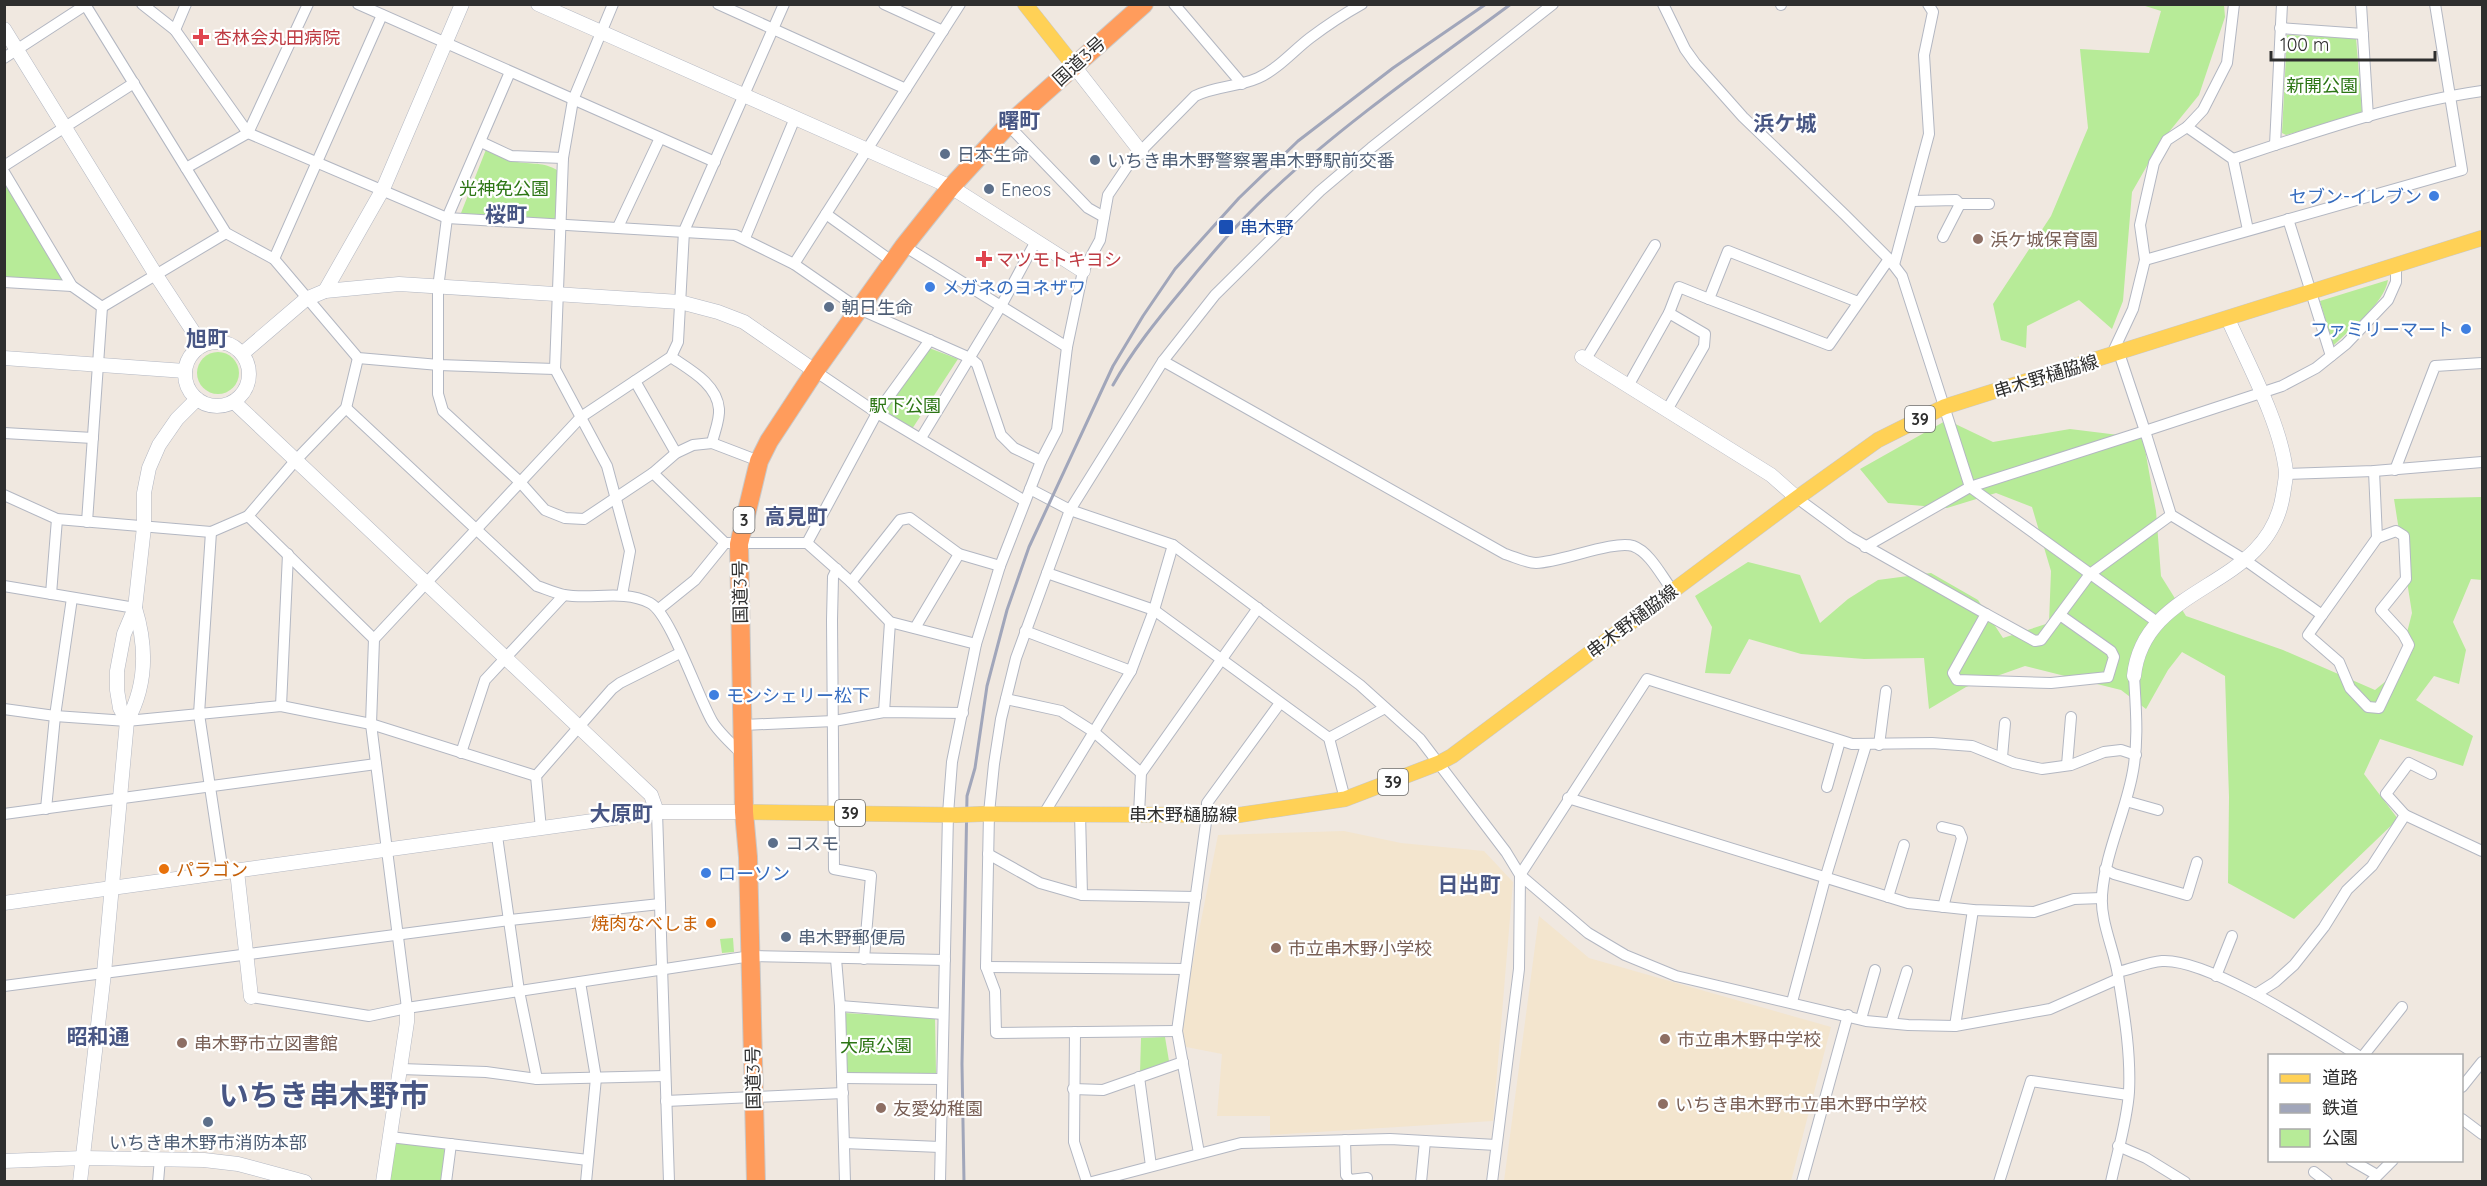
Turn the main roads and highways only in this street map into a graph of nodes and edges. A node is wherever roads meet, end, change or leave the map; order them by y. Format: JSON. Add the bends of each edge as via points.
{"nodes":[{"id":1,"x":1025,"y":4,"type":"edge"},
{"id":2,"x":1137,"y":6,"type":"edge"},
{"id":3,"x":1074,"y":66,"type":"junction"},
{"id":4,"x":2482,"y":238,"type":"edge"},
{"id":5,"x":744,"y":812,"type":"junction"},
{"id":6,"x":756,"y":1182,"type":"edge"}],
"edges":[{"from":1,"to":3,"type":"main road"},
{"from":2,"to":3,"type":"highway","name":"国道3号","number":"3"},
{"from":3,"to":5,"type":"highway","name":"国道3号","number":"3","via":[[1008,125],[951,187],[815,371],[759,461],[732,543],[744,725]]},
{"from":4,"to":5,"type":"main road","name":"串木野樋脇線","number":"39","bridge":true,"via":[[1944,407],[1878,440],[1452,756],[1345,800],[1239,815]]},
{"from":5,"to":6,"type":"highway","name":"国道3号","number":"3"}]}
